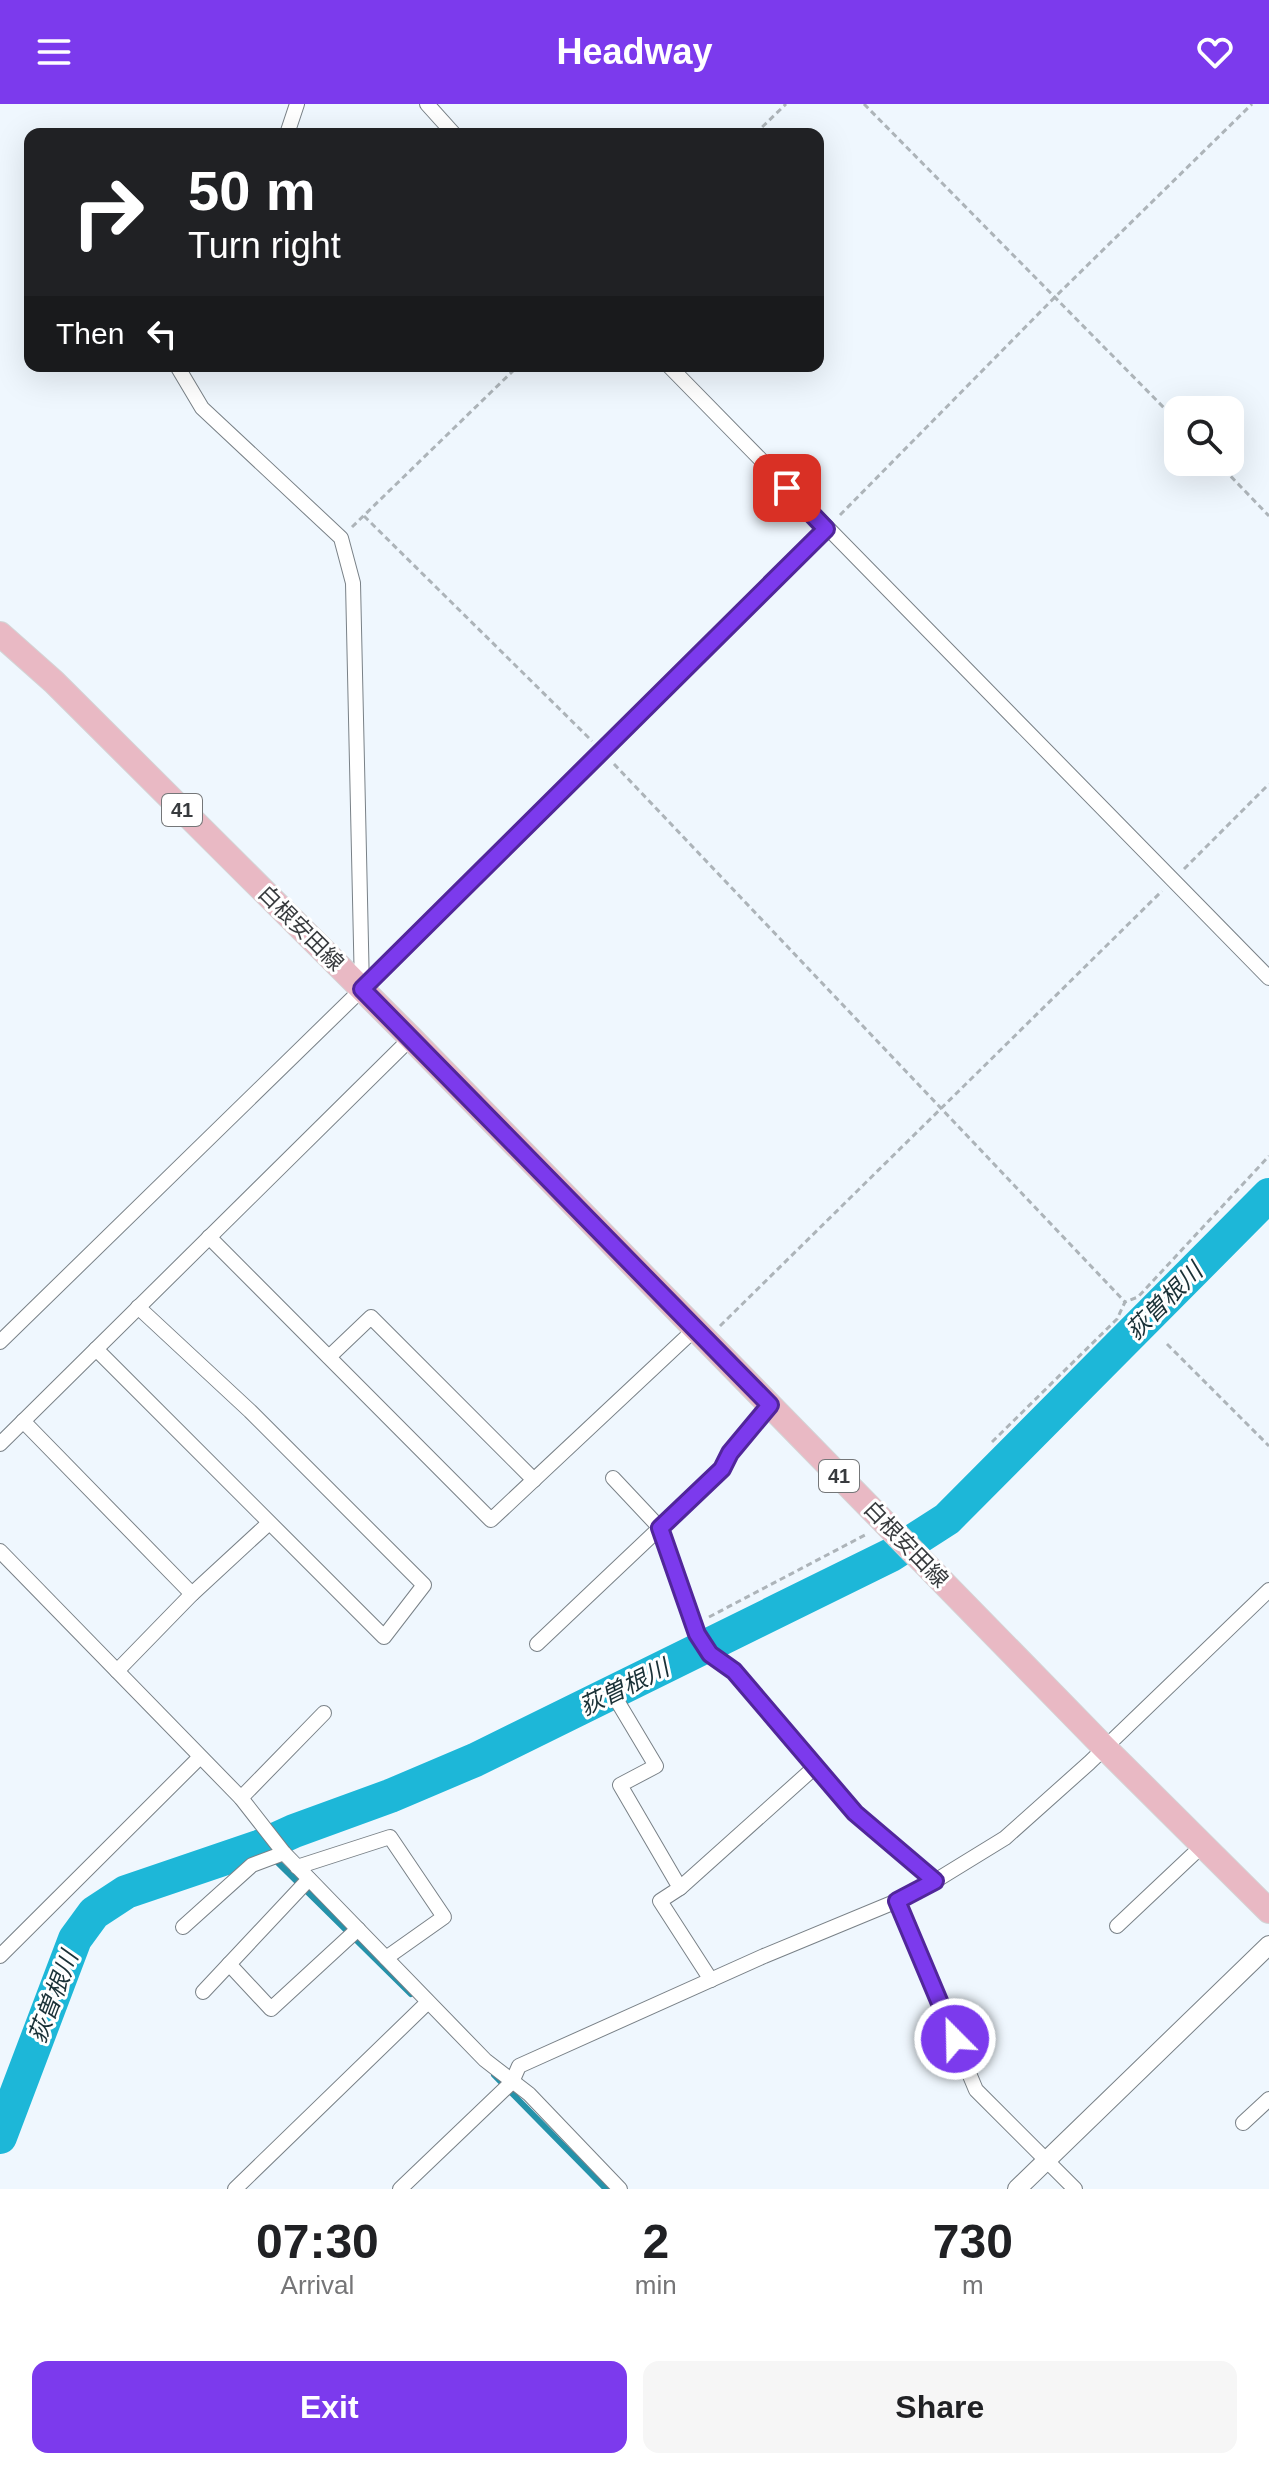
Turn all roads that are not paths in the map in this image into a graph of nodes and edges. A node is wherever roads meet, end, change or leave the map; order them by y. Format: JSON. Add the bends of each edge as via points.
{"nodes":[{"id":1,"x":297,"y":104,"type":"edge"},
{"id":2,"x":427,"y":104,"type":"edge"},
{"id":3,"x":289,"y":128,"type":"edge"},
{"id":4,"x":449,"y":128,"type":"edge"},
{"id":5,"x":181,"y":372,"type":"edge"},
{"id":6,"x":675,"y":372,"type":"edge"},
{"id":7,"x":826,"y":529,"type":"junction"},
{"id":8,"x":0,"y":634,"type":"edge"},
{"id":9,"x":1269,"y":978,"type":"edge"},
{"id":10,"x":362,"y":989,"type":"junction"},
{"id":11,"x":411,"y":1038,"type":"junction"},
{"id":12,"x":209,"y":1237,"type":"junction"},
{"id":13,"x":138,"y":1307,"type":"junction"},
{"id":14,"x":700,"y":1335,"type":"junction"},
{"id":15,"x":0,"y":1342,"type":"edge"},
{"id":16,"x":96,"y":1349,"type":"junction"},
{"id":17,"x":329,"y":1357,"type":"junction"},
{"id":18,"x":770,"y":1405,"type":"junction"},
{"id":19,"x":23,"y":1421,"type":"junction"},
{"id":20,"x":0,"y":1444,"type":"edge"},
{"id":21,"x":613,"y":1478,"type":"dead end"},
{"id":22,"x":534,"y":1480,"type":"junction"},
{"id":23,"x":269,"y":1523,"type":"junction"},
{"id":24,"x":660,"y":1528,"type":"junction"},
{"id":25,"x":0,"y":1551,"type":"edge"},
{"id":26,"x":1269,"y":1590,"type":"edge"},
{"id":27,"x":192,"y":1594,"type":"junction"},
{"id":28,"x":537,"y":1644,"type":"dead end"},
{"id":29,"x":117,"y":1671,"type":"junction"},
{"id":30,"x":619,"y":1704,"type":"dead end"},
{"id":31,"x":324,"y":1713,"type":"dead end"},
{"id":32,"x":1104,"y":1747,"type":"junction"},
{"id":33,"x":199,"y":1758,"type":"junction"},
{"id":34,"x":815,"y":1767,"type":"junction"},
{"id":35,"x":241,"y":1798,"type":"junction"},
{"id":36,"x":1203,"y":1845,"type":"junction"},
{"id":37,"x":284,"y":1853,"type":"junction"},
{"id":38,"x":297,"y":1867,"type":"junction"},
{"id":39,"x":309,"y":1879,"type":"junction"},
{"id":40,"x":935,"y":1881,"type":"junction"},
{"id":41,"x":680,"y":1888,"type":"junction"},
{"id":42,"x":897,"y":1901,"type":"junction"},
{"id":43,"x":1269,"y":1911,"type":"edge"},
{"id":44,"x":1117,"y":1926,"type":"dead end"},
{"id":45,"x":183,"y":1927,"type":"dead end"},
{"id":46,"x":358,"y":1929,"type":"junction"},
{"id":47,"x":1269,"y":1945,"type":"edge"},
{"id":48,"x":0,"y":1956,"type":"edge"},
{"id":49,"x":386,"y":1958,"type":"junction"},
{"id":50,"x":229,"y":1964,"type":"junction"},
{"id":51,"x":711,"y":1980,"type":"junction"},
{"id":52,"x":203,"y":1992,"type":"dead end"},
{"id":53,"x":428,"y":2002,"type":"junction"},
{"id":54,"x":512,"y":2082,"type":"junction"},
{"id":55,"x":1269,"y":2099,"type":"edge"},
{"id":56,"x":1243,"y":2123,"type":"dead end"},
{"id":57,"x":1046,"y":2160,"type":"junction"},
{"id":58,"x":235,"y":2189,"type":"edge"},
{"id":59,"x":400,"y":2189,"type":"edge"},
{"id":60,"x":620,"y":2189,"type":"edge"},
{"id":61,"x":1017,"y":2189,"type":"edge"},
{"id":62,"x":1075,"y":2189,"type":"edge"}],
"edges":[{"from":1,"to":3,"type":"street"},
{"from":2,"to":4,"type":"street"},
{"from":5,"to":10,"type":"street","via":[[202,408],[341,538],[353,583]]},
{"from":6,"to":7,"type":"street"},
{"from":7,"to":9,"type":"street"},
{"from":7,"to":10,"type":"street"},
{"from":8,"to":10,"type":"main road","name":"白根安田線","number":"41"},
{"from":10,"to":11,"type":"main road","name":"白根安田線","number":"41"},
{"from":10,"to":15,"type":"street"},
{"from":11,"to":12,"type":"street"},
{"from":11,"to":14,"type":"main road","name":"白根安田線","number":"41"},
{"from":12,"to":13,"type":"street"},
{"from":12,"to":17,"type":"street"},
{"from":13,"to":16,"type":"street"},
{"from":13,"to":23,"type":"street","via":[[424,1585],[384,1637]]},
{"from":14,"to":18,"type":"main road","name":"白根安田線","number":"41"},
{"from":14,"to":22,"type":"street"},
{"from":16,"to":19,"type":"street"},
{"from":16,"to":23,"type":"street"},
{"from":17,"to":22,"type":"street","via":[[371,1317]]},
{"from":17,"to":22,"type":"street","via":[[491,1520]]},
{"from":18,"to":24,"type":"street","via":[[722,1469]]},
{"from":18,"to":32,"type":"main road","name":"白根安田線","number":"41"},
{"from":19,"to":20,"type":"street"},
{"from":19,"to":27,"type":"street"},
{"from":21,"to":24,"type":"street"},
{"from":23,"to":27,"type":"street"},
{"from":24,"to":28,"type":"street"},
{"from":24,"to":34,"type":"street","via":[[695,1630],[710,1654],[734,1671]]},
{"from":25,"to":29,"type":"street"},
{"from":26,"to":32,"type":"street"},
{"from":27,"to":29,"type":"street"},
{"from":29,"to":33,"type":"street"},
{"from":30,"to":41,"type":"street","via":[[656,1766],[620,1785]]},
{"from":31,"to":35,"type":"street"},
{"from":32,"to":36,"type":"main road","name":"白根安田線","number":"41"},
{"from":32,"to":40,"type":"street","via":[[1005,1838]]},
{"from":33,"to":35,"type":"street"},
{"from":33,"to":48,"type":"street"},
{"from":34,"to":40,"type":"street","via":[[855,1813]]},
{"from":34,"to":41,"type":"street"},
{"from":35,"to":37,"type":"street"},
{"from":36,"to":43,"type":"main road","name":"白根安田線","number":"41"},
{"from":36,"to":44,"type":"street"},
{"from":37,"to":38,"type":"street"},
{"from":37,"to":45,"type":"street","via":[[252,1865]]},
{"from":38,"to":39,"type":"street"},
{"from":38,"to":49,"type":"street","via":[[390,1837],[444,1917]]},
{"from":39,"to":46,"type":"street"},
{"from":39,"to":50,"type":"street"},
{"from":40,"to":42,"type":"street"},
{"from":41,"to":51,"type":"street","via":[[660,1901]]},
{"from":42,"to":51,"type":"street"},
{"from":42,"to":57,"type":"street","via":[[976,2090]]},
{"from":46,"to":49,"type":"street"},
{"from":46,"to":50,"type":"street","via":[[271,2009]]},
{"from":47,"to":57,"type":"street"},
{"from":49,"to":53,"type":"street"},
{"from":50,"to":52,"type":"street"},
{"from":51,"to":54,"type":"street","via":[[519,2066]]},
{"from":53,"to":54,"type":"street"},
{"from":53,"to":58,"type":"street"},
{"from":54,"to":59,"type":"street"},
{"from":54,"to":60,"type":"street"},
{"from":55,"to":56,"type":"street"},
{"from":57,"to":61,"type":"street"},
{"from":57,"to":62,"type":"street"}]}
